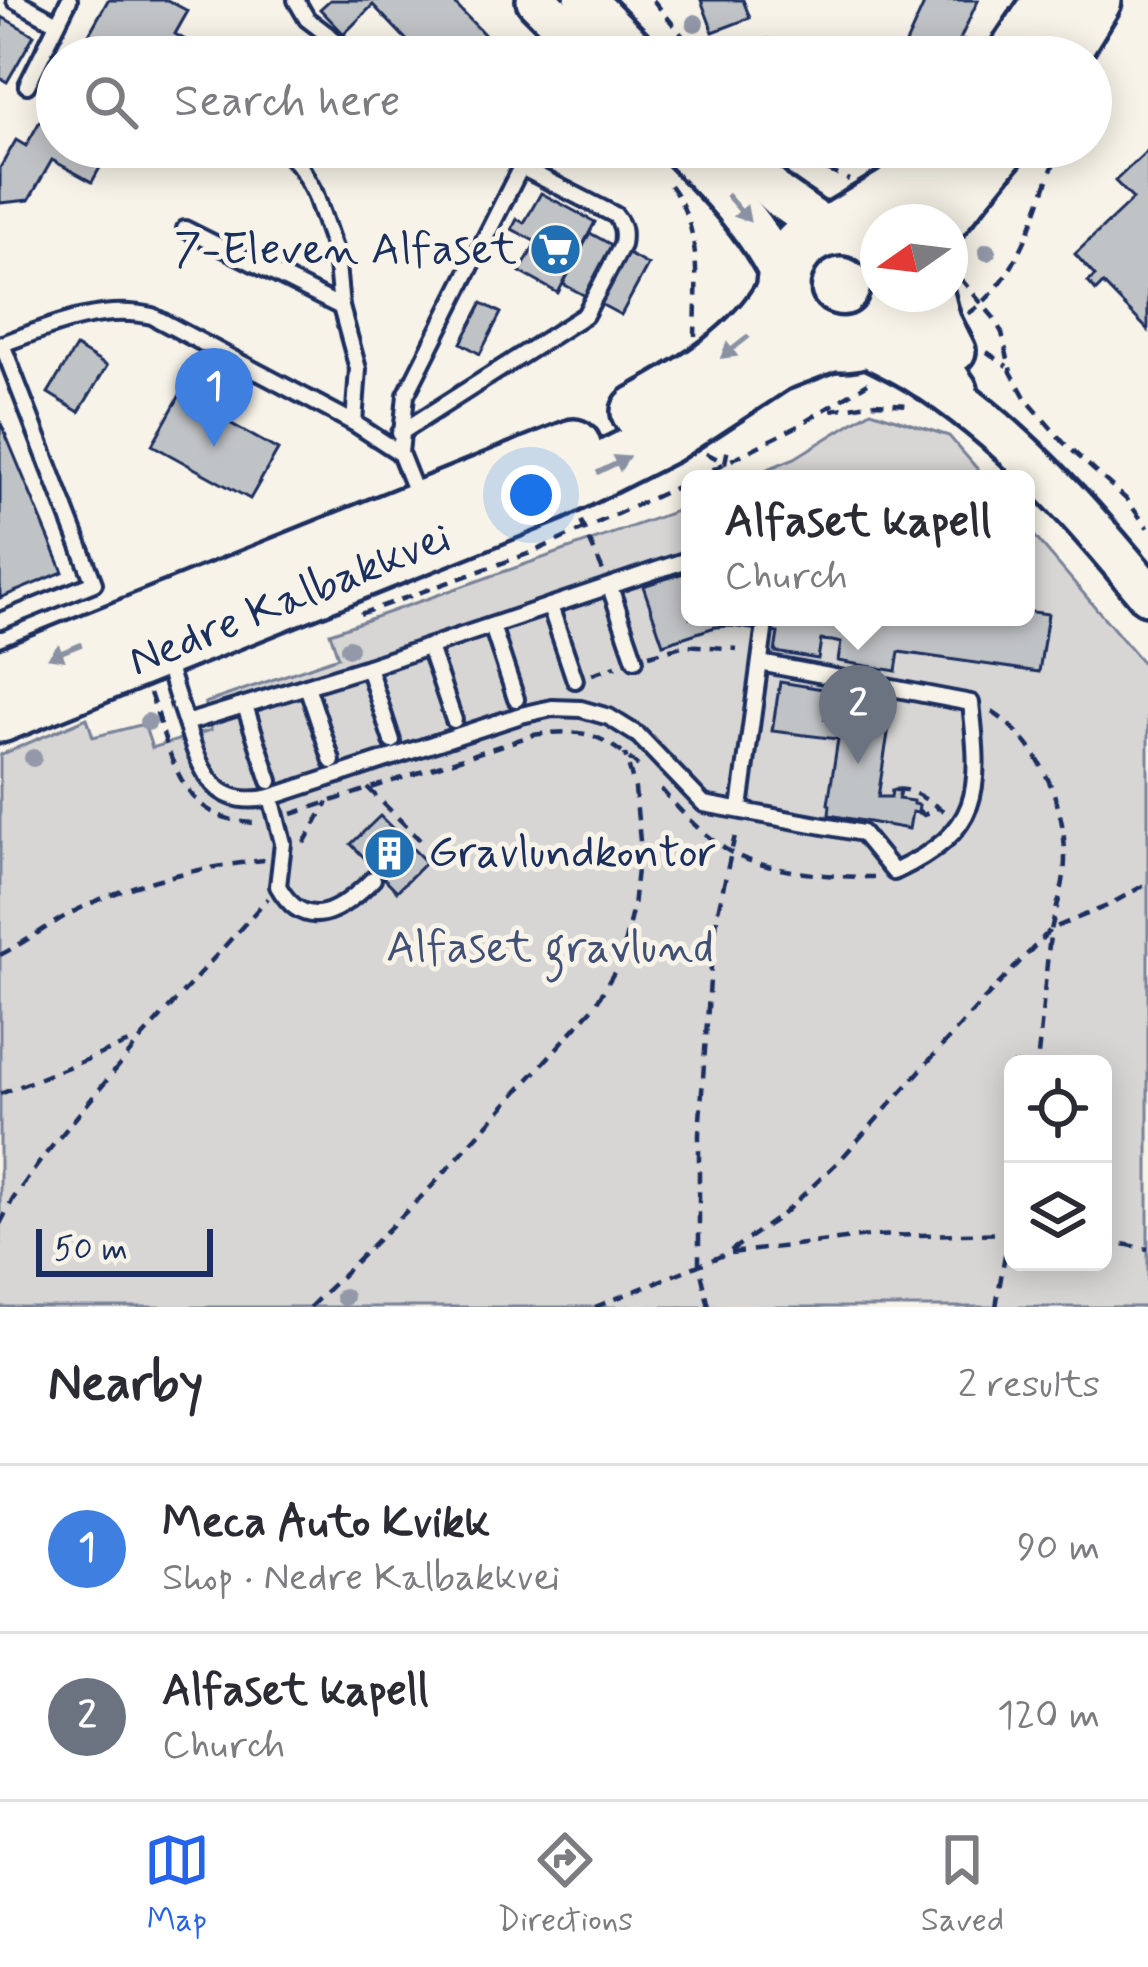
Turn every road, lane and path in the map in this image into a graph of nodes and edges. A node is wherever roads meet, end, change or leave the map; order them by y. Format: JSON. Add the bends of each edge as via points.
{"nodes":[{"id":1,"x":15,"y":0,"type":"edge"},
{"id":2,"x":69,"y":0,"type":"edge"},
{"id":3,"x":296,"y":0,"type":"edge"},
{"id":4,"x":537,"y":0,"type":"edge"},
{"id":5,"x":585,"y":0,"type":"edge"},
{"id":6,"x":652,"y":0,"type":"edge"},
{"id":7,"x":1051,"y":0,"type":"edge"},
{"id":8,"x":1095,"y":0,"type":"edge"},
{"id":9,"x":57,"y":23,"type":"junction"},
{"id":10,"x":51,"y":36,"type":"edge"},
{"id":11,"x":329,"y":36,"type":"edge"},
{"id":12,"x":573,"y":36,"type":"edge"},
{"id":13,"x":620,"y":36,"type":"edge"},
{"id":14,"x":682,"y":36,"type":"edge"},
{"id":15,"x":1026,"y":36,"type":"edge"},
{"id":16,"x":1073,"y":36,"type":"edge"},
{"id":17,"x":36,"y":66,"type":"edge"},
{"id":18,"x":27,"y":85,"type":"dead end"},
{"id":19,"x":301,"y":168,"type":"edge"},
{"id":20,"x":520,"y":168,"type":"edge"},
{"id":21,"x":522,"y":168,"type":"edge"},
{"id":22,"x":675,"y":168,"type":"edge"},
{"id":23,"x":680,"y":168,"type":"edge"},
{"id":24,"x":750,"y":168,"type":"edge"},
{"id":25,"x":822,"y":168,"type":"edge"},
{"id":26,"x":922,"y":168,"type":"edge"},
{"id":27,"x":984,"y":168,"type":"edge"},
{"id":28,"x":1052,"y":168,"type":"edge"},
{"id":29,"x":956,"y":204,"type":"edge"},
{"id":30,"x":849,"y":220,"type":"edge"},
{"id":31,"x":185,"y":229,"type":"dead end"},
{"id":32,"x":783,"y":285,"type":"junction"},
{"id":33,"x":968,"y":295,"type":"edge"},
{"id":34,"x":984,"y":303,"type":"junction"},
{"id":35,"x":341,"y":308,"type":"junction"},
{"id":36,"x":893,"y":312,"type":"edge"},
{"id":37,"x":909,"y":312,"type":"edge"},
{"id":38,"x":941,"y":312,"type":"edge"},
{"id":39,"x":1,"y":345,"type":"edge"},
{"id":40,"x":694,"y":350,"type":"dead end"},
{"id":41,"x":857,"y":354,"type":"junction"},
{"id":42,"x":911,"y":406,"type":"dead end"},
{"id":43,"x":825,"y":411,"type":"junction"},
{"id":44,"x":974,"y":414,"type":"junction"},
{"id":45,"x":354,"y":423,"type":"junction"},
{"id":46,"x":400,"y":433,"type":"junction"},
{"id":47,"x":400,"y":453,"type":"junction"},
{"id":48,"x":711,"y":470,"type":"edge"},
{"id":49,"x":1035,"y":470,"type":"edge"},
{"id":50,"x":1035,"y":470,"type":"edge"},
{"id":51,"x":1117,"y":490,"type":"junction"},
{"id":52,"x":1108,"y":497,"type":"dead end"},
{"id":53,"x":423,"y":508,"type":"junction"},
{"id":54,"x":578,"y":513,"type":"dead end"},
{"id":55,"x":1148,"y":528,"type":"edge"},
{"id":56,"x":681,"y":562,"type":"edge"},
{"id":57,"x":610,"y":587,"type":"junction"},
{"id":58,"x":1148,"y":594,"type":"edge"},
{"id":59,"x":550,"y":606,"type":"junction"},
{"id":60,"x":0,"y":621,"type":"edge"},
{"id":61,"x":492,"y":626,"type":"junction"},
{"id":62,"x":764,"y":631,"type":"dead end"},
{"id":63,"x":712,"y":645,"type":"dead end"},
{"id":64,"x":429,"y":646,"type":"junction"},
{"id":65,"x":737,"y":649,"type":"dead end"},
{"id":66,"x":164,"y":651,"type":"junction"},
{"id":67,"x":635,"y":660,"type":"dead end"},
{"id":68,"x":760,"y":663,"type":"junction"},
{"id":69,"x":368,"y":667,"type":"junction"},
{"id":70,"x":0,"y":676,"type":"edge"},
{"id":71,"x":575,"y":680,"type":"dead end"},
{"id":72,"x":307,"y":686,"type":"junction"},
{"id":73,"x":516,"y":699,"type":"dead end"},
{"id":74,"x":971,"y":704,"type":"junction"},
{"id":75,"x":244,"y":706,"type":"junction"},
{"id":76,"x":0,"y":716,"type":"edge"},
{"id":77,"x":454,"y":720,"type":"dead end"},
{"id":78,"x":186,"y":723,"type":"junction"},
{"id":79,"x":392,"y":740,"type":"dead end"},
{"id":80,"x":332,"y":761,"type":"dead end"},
{"id":81,"x":647,"y":774,"type":"dead end"},
{"id":82,"x":658,"y":786,"type":"dead end"},
{"id":83,"x":368,"y":788,"type":"dead end"},
{"id":84,"x":271,"y":789,"type":"junction"},
{"id":85,"x":896,"y":790,"type":"dead end"},
{"id":86,"x":328,"y":802,"type":"dead end"},
{"id":87,"x":740,"y":808,"type":"junction"},
{"id":88,"x":938,"y":808,"type":"junction"},
{"id":89,"x":918,"y":810,"type":"dead end"},
{"id":90,"x":963,"y":821,"type":"junction"},
{"id":91,"x":420,"y":840,"type":"dead end"},
{"id":92,"x":733,"y":854,"type":"junction"},
{"id":93,"x":281,"y":858,"type":"junction"},
{"id":94,"x":894,"y":872,"type":"junction"},
{"id":95,"x":374,"y":879,"type":"dead end"},
{"id":96,"x":1148,"y":883,"type":"edge"},
{"id":97,"x":278,"y":886,"type":"junction"},
{"id":98,"x":1051,"y":929,"type":"junction"},
{"id":99,"x":0,"y":955,"type":"edge"},
{"id":100,"x":142,"y":1038,"type":"junction"},
{"id":101,"x":1038,"y":1055,"type":"edge"},
{"id":102,"x":0,"y":1094,"type":"edge"},
{"id":103,"x":0,"y":1224,"type":"edge"},
{"id":104,"x":1004,"y":1233,"type":"edge"},
{"id":105,"x":1112,"y":1242,"type":"edge"},
{"id":106,"x":1148,"y":1249,"type":"edge"},
{"id":107,"x":726,"y":1254,"type":"junction"},
{"id":108,"x":699,"y":1264,"type":"junction"},
{"id":109,"x":1004,"y":1268,"type":"edge"},
{"id":110,"x":310,"y":1307,"type":"edge"},
{"id":111,"x":596,"y":1307,"type":"edge"},
{"id":112,"x":709,"y":1307,"type":"edge"},
{"id":113,"x":996,"y":1307,"type":"edge"}],
"edges":[{"from":1,"to":9,"type":"lane"},
{"from":2,"to":9,"type":"lane"},
{"from":3,"to":11,"type":"lane"},
{"from":4,"to":12,"type":"main road"},
{"from":5,"to":13,"type":"main road"},
{"from":6,"to":14,"type":"path"},
{"from":7,"to":15,"type":"highway"},
{"from":8,"to":16,"type":"highway"},
{"from":9,"to":10,"type":"lane"},
{"from":17,"to":18,"type":"lane"},
{"from":19,"to":35,"type":"lane","via":[[336,254]]},
{"from":20,"to":46,"type":"lane","via":[[406,395]]},
{"from":21,"to":46,"type":"lane","via":[[615,214],[622,245],[571,327]]},
{"from":22,"to":40,"type":"path","via":[[695,245]]},
{"from":23,"to":32,"type":"main road","one_way":true,"via":[[740,209]]},
{"from":24,"to":30,"type":"main road","via":[[777,195]]},
{"from":25,"to":30,"type":"path"},
{"from":26,"to":30,"type":"highway"},
{"from":27,"to":29,"type":"highway"},
{"from":28,"to":34,"type":"path","via":[[1024,243]]},
{"from":30,"to":32,"type":"highway","name":"Nedre Kalbakkvei","via":[[803,242]]},
{"from":31,"to":35,"type":"lane"},
{"from":32,"to":41,"type":"highway","via":[[803,331]]},
{"from":32,"to":53,"type":"highway","name":"Nedre Kalbakkvei","one_way":true,"via":[[747,339],[656,402],[571,448]]},
{"from":33,"to":34,"type":"path"},
{"from":34,"to":51,"type":"path","via":[[1026,399]]},
{"from":35,"to":45,"type":"lane","via":[[358,369]]},
{"from":36,"to":41,"type":"highway"},
{"from":37,"to":44,"type":"main road"},
{"from":38,"to":44,"type":"main road"},
{"from":39,"to":45,"type":"lane","via":[[62,322],[136,313]]},
{"from":39,"to":60,"type":"lane","via":[[94,583]]},
{"from":41,"to":43,"type":"path"},
{"from":41,"to":44,"type":"main road","via":[[920,374]]},
{"from":66,"to":41,"type":"highway","name":"Nedre Kalbakkvei","one_way":true,"via":[[553,494],[680,428],[776,364]]},
{"from":42,"to":43,"type":"path"},
{"from":43,"to":48,"type":"path"},
{"from":44,"to":50,"type":"main road"},
{"from":45,"to":47,"type":"lane"},
{"from":46,"to":47,"type":"lane"},
{"from":47,"to":53,"type":"lane"},
{"from":49,"to":58,"type":"main road"},
{"from":51,"to":52,"type":"path"},
{"from":51,"to":55,"type":"path"},
{"from":53,"to":70,"type":"highway","name":"Nedre Kalbakkvei","one_way":true},
{"from":54,"to":57,"type":"path"},
{"from":56,"to":57,"type":"lane"},
{"from":57,"to":59,"type":"lane"},
{"from":57,"to":67,"type":"lane"},
{"from":59,"to":61,"type":"lane"},
{"from":59,"to":71,"type":"lane"},
{"from":61,"to":64,"type":"lane"},
{"from":61,"to":73,"type":"lane"},
{"from":62,"to":68,"type":"lane"},
{"from":63,"to":65,"type":"path"},
{"from":64,"to":69,"type":"lane"},
{"from":64,"to":77,"type":"lane"},
{"from":66,"to":76,"type":"highway","name":"Nedre Kalbakkvei"},
{"from":66,"to":78,"type":"lane"},
{"from":68,"to":74,"type":"lane"},
{"from":68,"to":87,"type":"lane"},
{"from":69,"to":72,"type":"lane"},
{"from":69,"to":79,"type":"lane"},
{"from":72,"to":75,"type":"lane"},
{"from":72,"to":80,"type":"lane"},
{"from":74,"to":90,"type":"lane","via":[[976,777]]},
{"from":74,"to":98,"type":"path","via":[[1024,741],[1055,795],[1066,849]]},
{"from":75,"to":78,"type":"lane"},
{"from":75,"to":84,"type":"lane"},
{"from":78,"to":84,"type":"lane","via":[[218,790],[253,801]]},
{"from":81,"to":110,"type":"path","via":[[625,754],[637,806],[637,880],[620,962],[594,1007]]},
{"from":82,"to":92,"type":"path"},
{"from":83,"to":91,"type":"path"},
{"from":84,"to":87,"type":"lane","via":[[501,721],[581,709],[638,735],[704,804]]},
{"from":84,"to":93,"type":"lane"},
{"from":85,"to":88,"type":"path"},
{"from":86,"to":97,"type":"path"},
{"from":87,"to":94,"type":"lane","via":[[862,832]]},
{"from":88,"to":89,"type":"path"},
{"from":88,"to":90,"type":"path"},
{"from":90,"to":94,"type":"lane"},
{"from":92,"to":94,"type":"path","via":[[837,877]]},
{"from":92,"to":108,"type":"path","via":[[711,966]]},
{"from":93,"to":97,"type":"lane"},
{"from":93,"to":99,"type":"path","via":[[158,879],[74,911]]},
{"from":95,"to":97,"type":"lane","via":[[340,907],[312,914],[295,909]]},
{"from":96,"to":98,"type":"path"},
{"from":97,"to":100,"type":"path"},
{"from":98,"to":101,"type":"path"},
{"from":98,"to":107,"type":"path","via":[[814,1187]]},
{"from":100,"to":102,"type":"path"},
{"from":100,"to":103,"type":"path","via":[[44,1156]]},
{"from":104,"to":107,"type":"path","via":[[868,1236]]},
{"from":105,"to":106,"type":"path"},
{"from":107,"to":108,"type":"path"},
{"from":108,"to":111,"type":"path"},
{"from":108,"to":112,"type":"path"},
{"from":109,"to":113,"type":"path"}]}
